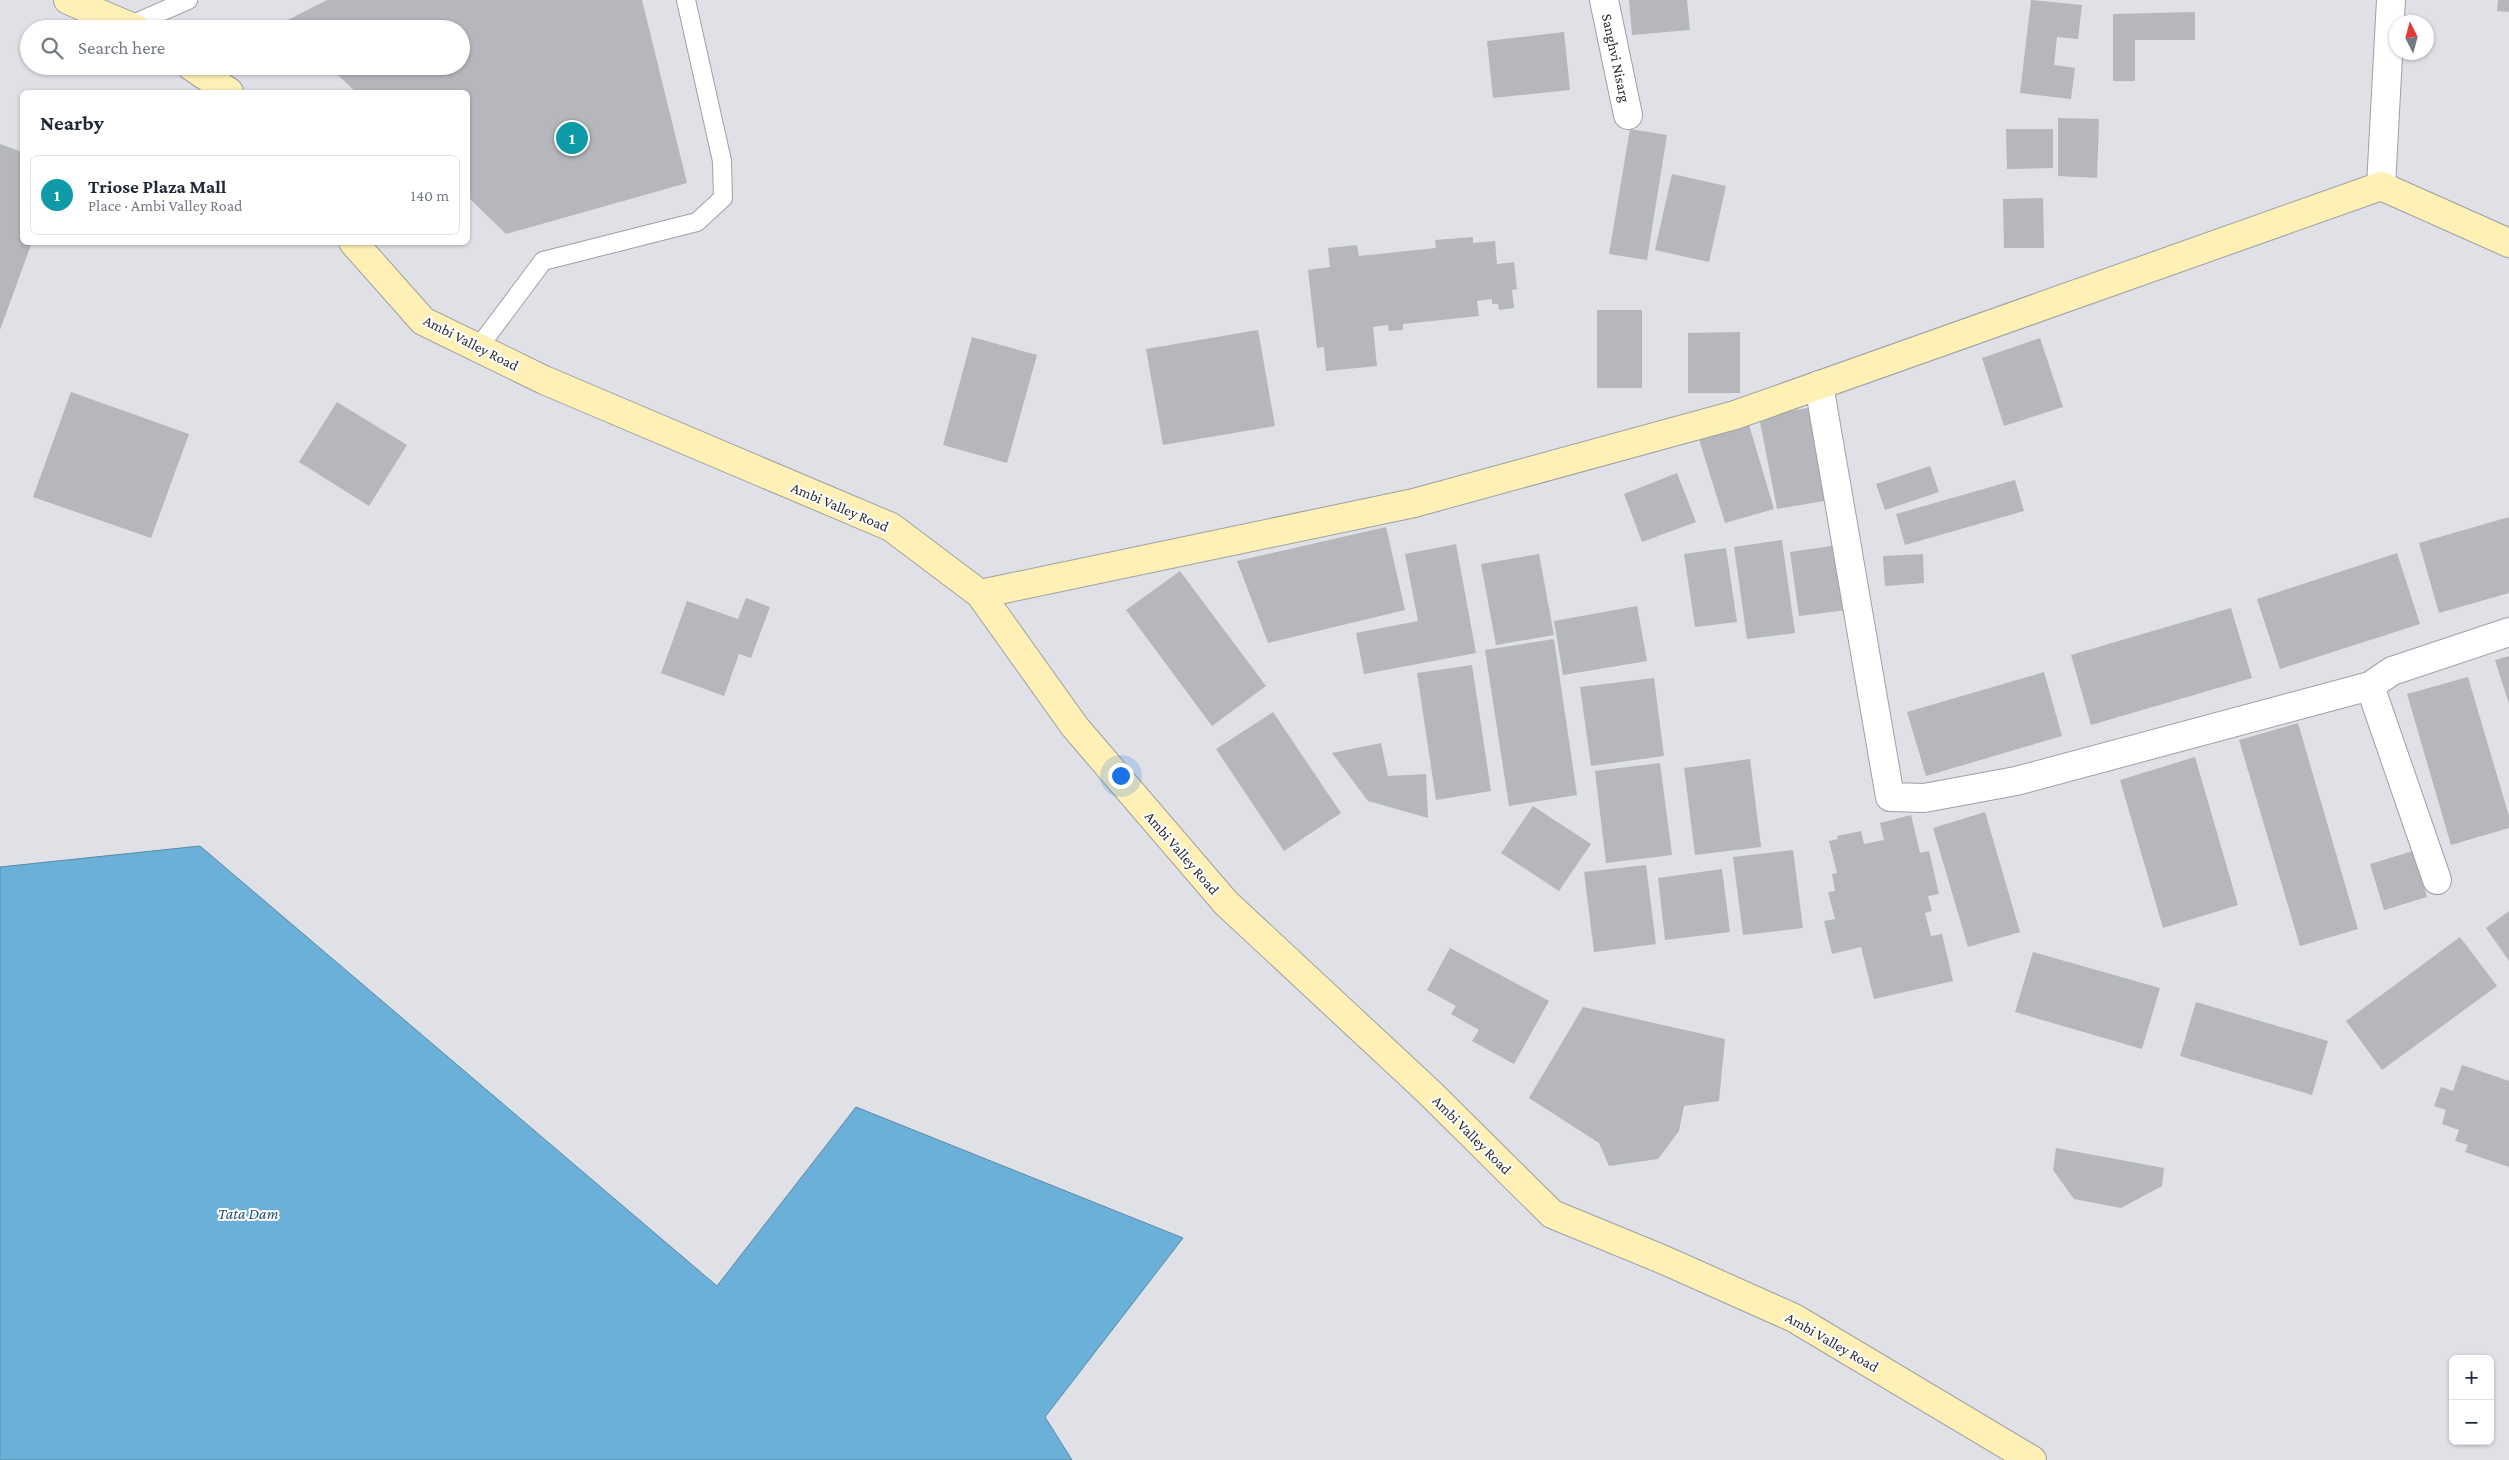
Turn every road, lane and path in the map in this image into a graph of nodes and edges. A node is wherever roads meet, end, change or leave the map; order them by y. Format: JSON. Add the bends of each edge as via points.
{"nodes":[{"id":1,"x":68,"y":0,"type":"edge"},
{"id":2,"x":188,"y":0,"type":"edge"},
{"id":3,"x":686,"y":0,"type":"edge"},
{"id":4,"x":1604,"y":0,"type":"edge"},
{"id":5,"x":2391,"y":0,"type":"edge"},
{"id":6,"x":117,"y":20,"type":"edge"},
{"id":7,"x":148,"y":20,"type":"edge"},
{"id":8,"x":204,"y":75,"type":"edge"},
{"id":9,"x":226,"y":90,"type":"edge"},
{"id":10,"x":1628,"y":116,"type":"dead end"},
{"id":11,"x":2381,"y":186,"type":"junction"},
{"id":12,"x":2509,"y":243,"type":"edge"},
{"id":13,"x":356,"y":245,"type":"edge"},
{"id":14,"x":478,"y":348,"type":"junction"},
{"id":15,"x":1819,"y":385,"type":"junction"},
{"id":16,"x":980,"y":594,"type":"junction"},
{"id":17,"x":2509,"y":632,"type":"edge"},
{"id":18,"x":2370,"y":686,"type":"junction"},
{"id":19,"x":2437,"y":880,"type":"dead end"},
{"id":20,"x":2032,"y":1460,"type":"edge"}],
"edges":[{"from":1,"to":6,"type":"main road"},
{"from":2,"to":7,"type":"lane"},
{"from":3,"to":14,"type":"lane","via":[[722,161],[723,198],[697,222],[542,261]]},
{"from":4,"to":10,"type":"street","name":"Sanghvi Nisarg"},
{"from":5,"to":11,"type":"street"},
{"from":8,"to":9,"type":"main road"},
{"from":11,"to":12,"type":"main road"},
{"from":11,"to":15,"type":"main road"},
{"from":13,"to":14,"type":"main road","name":"Ambi Valley Road","via":[[422,321]]},
{"from":14,"to":16,"type":"main road","name":"Ambi Valley Road","via":[[553,384],[892,527]]},
{"from":15,"to":16,"type":"main road","via":[[1735,415],[1414,502]]},
{"from":15,"to":18,"type":"street","via":[[1890,797],[1924,798],[2016,781]]},
{"from":16,"to":20,"type":"main road","name":"Ambi Valley Road","via":[[1074,727],[1226,904],[1429,1092],[1552,1214],[1794,1318]]},
{"from":17,"to":18,"type":"street","via":[[2392,671]]},
{"from":18,"to":19,"type":"street"}]}
